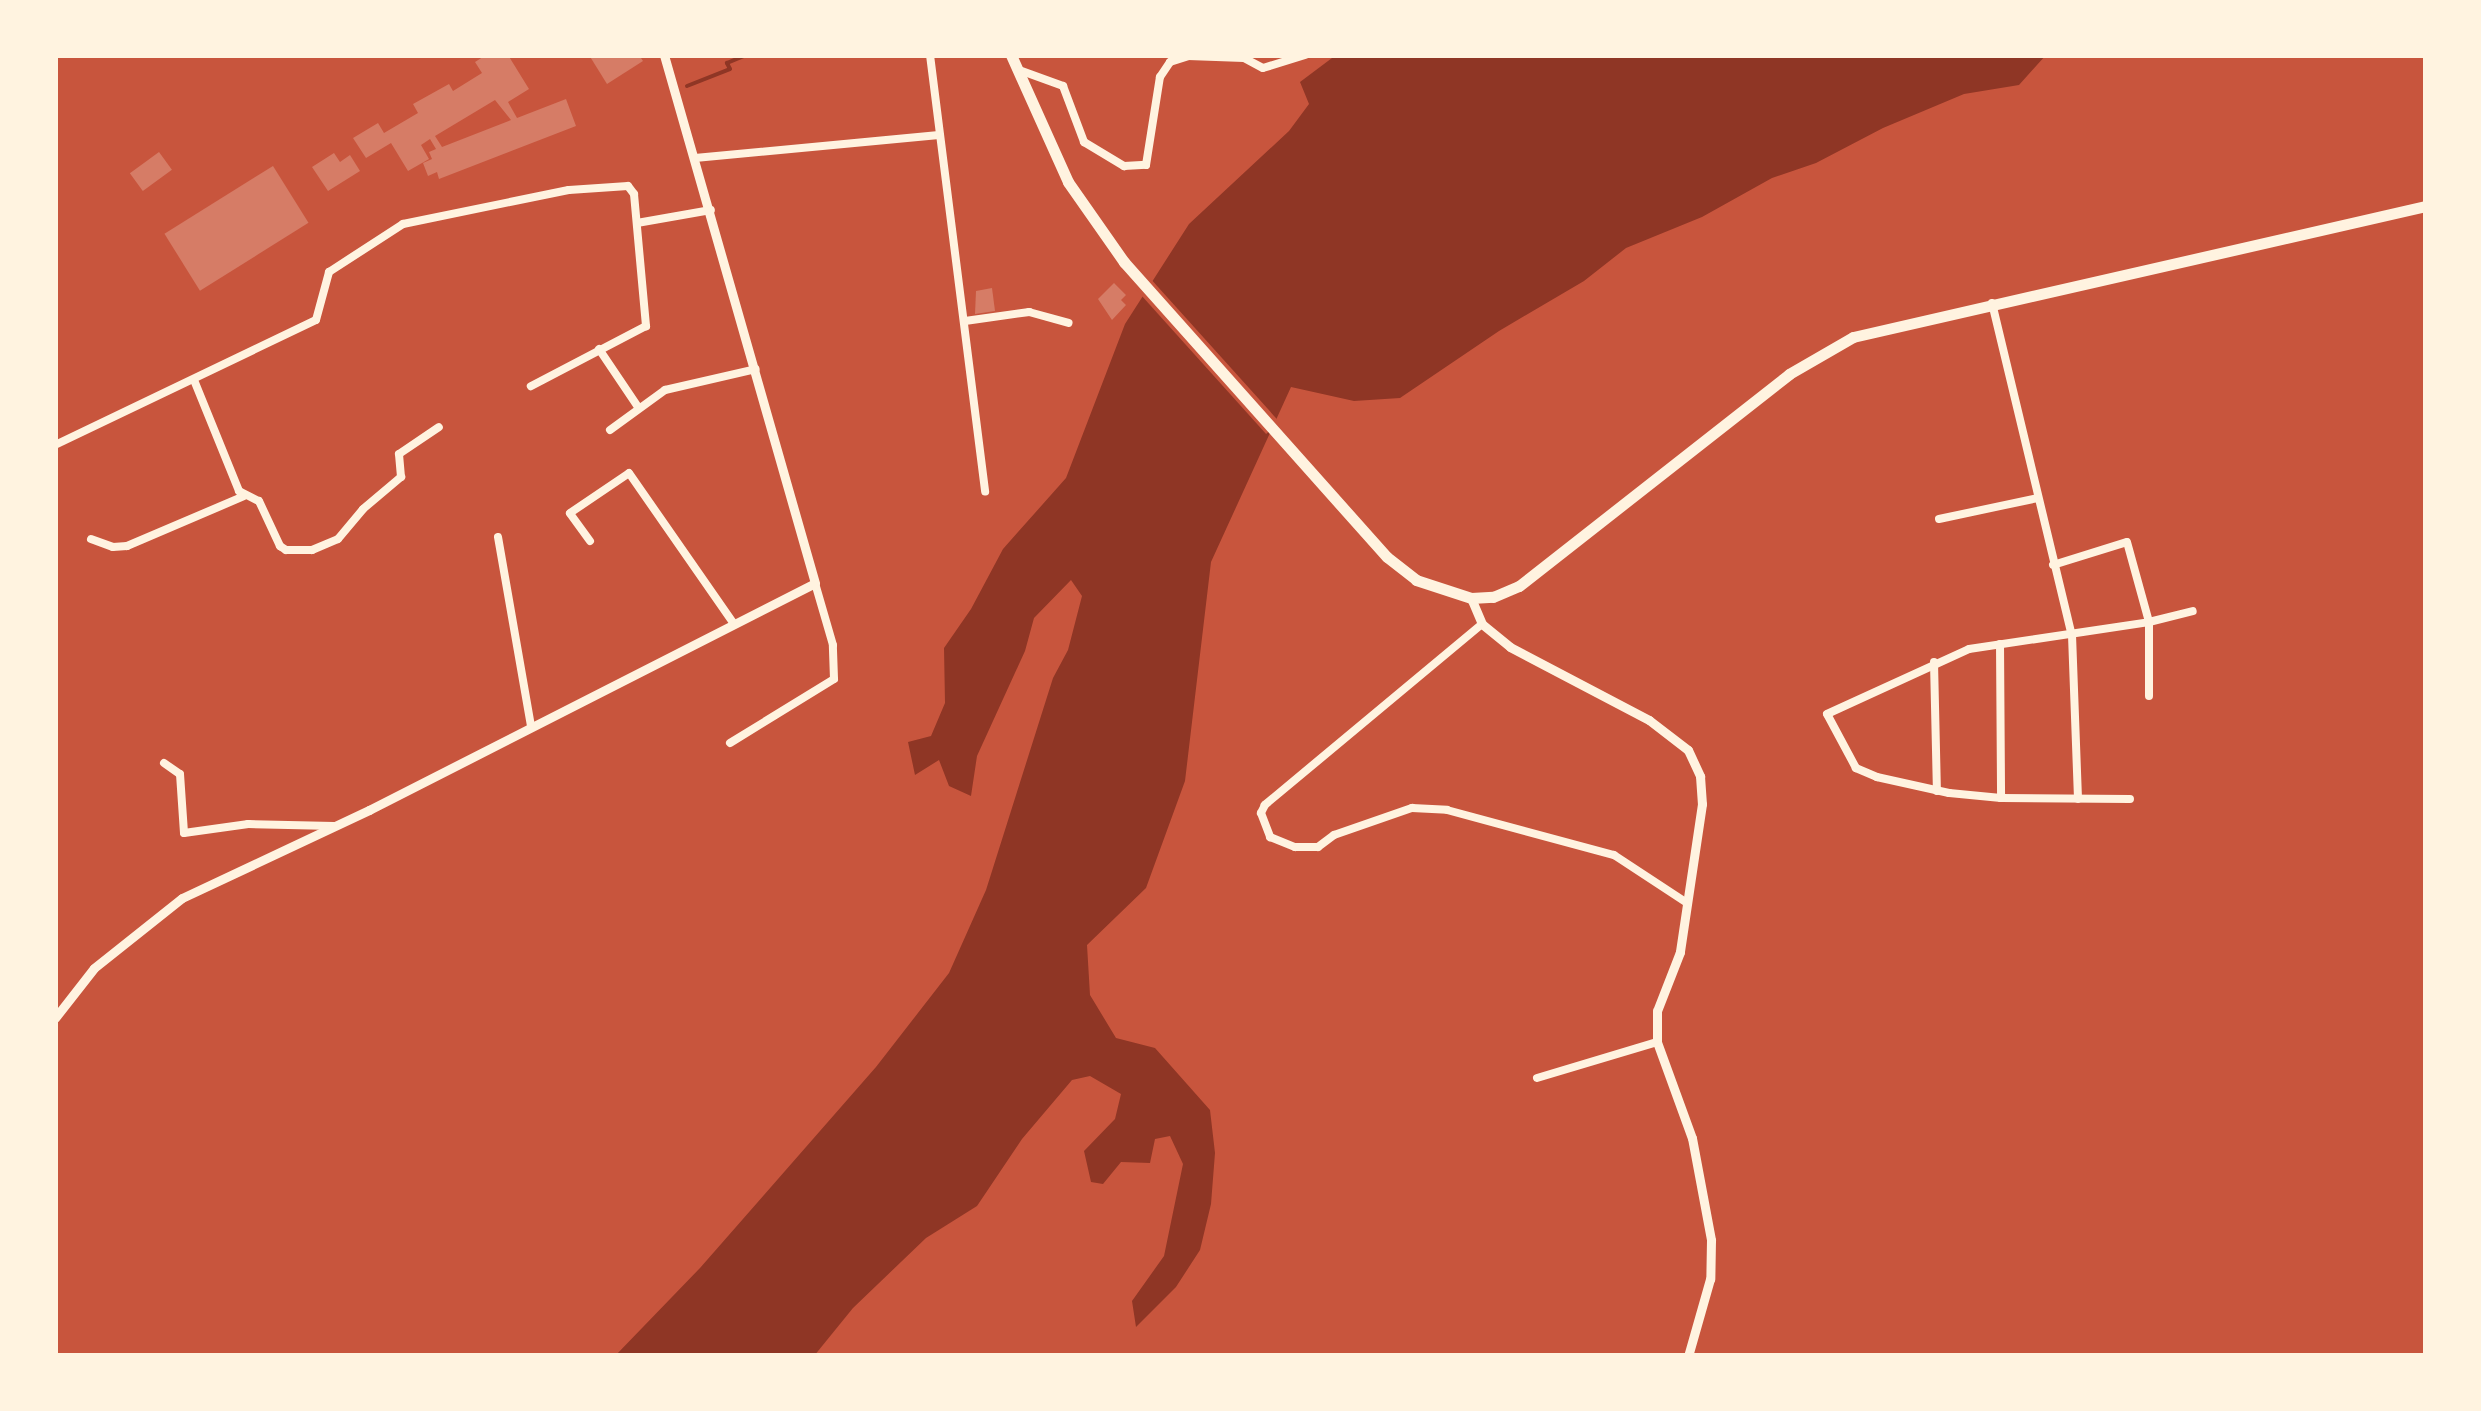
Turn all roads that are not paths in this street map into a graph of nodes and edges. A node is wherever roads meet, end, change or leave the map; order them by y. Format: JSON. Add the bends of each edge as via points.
{"nodes":[{"id":1,"x":664,"y":55,"type":"edge"},
{"id":2,"x":930,"y":55,"type":"edge"},
{"id":3,"x":1012,"y":55,"type":"edge"},
{"id":4,"x":1305,"y":55,"type":"edge"},
{"id":5,"x":1169,"y":58,"type":"edge"},
{"id":6,"x":1019,"y":70,"type":"junction"},
{"id":7,"x":939,"y":135,"type":"junction"},
{"id":8,"x":695,"y":158,"type":"junction"},
{"id":9,"x":2426,"y":206,"type":"edge"},
{"id":10,"x":711,"y":210,"type":"junction"},
{"id":11,"x":637,"y":222,"type":"junction"},
{"id":12,"x":1992,"y":303,"type":"junction"},
{"id":13,"x":965,"y":320,"type":"junction"},
{"id":14,"x":1069,"y":323,"type":"dead end"},
{"id":15,"x":600,"y":350,"type":"junction"},
{"id":16,"x":756,"y":369,"type":"junction"},
{"id":17,"x":194,"y":380,"type":"junction"},
{"id":18,"x":531,"y":386,"type":"dead end"},
{"id":19,"x":638,"y":407,"type":"junction"},
{"id":20,"x":439,"y":427,"type":"dead end"},
{"id":21,"x":610,"y":430,"type":"dead end"},
{"id":22,"x":55,"y":446,"type":"edge"},
{"id":23,"x":985,"y":492,"type":"dead end"},
{"id":24,"x":244,"y":496,"type":"junction"},
{"id":25,"x":2038,"y":498,"type":"junction"},
{"id":26,"x":1940,"y":519,"type":"dead end"},
{"id":27,"x":498,"y":537,"type":"dead end"},
{"id":28,"x":90,"y":538,"type":"dead end"},
{"id":29,"x":590,"y":542,"type":"dead end"},
{"id":30,"x":2052,"y":565,"type":"junction"},
{"id":31,"x":815,"y":583,"type":"junction"},
{"id":32,"x":1471,"y":598,"type":"junction"},
{"id":33,"x":2193,"y":610,"type":"dead end"},
{"id":34,"x":2149,"y":622,"type":"junction"},
{"id":35,"x":734,"y":624,"type":"junction"},
{"id":36,"x":1482,"y":624,"type":"junction"},
{"id":37,"x":2072,"y":635,"type":"junction"},
{"id":38,"x":2000,"y":644,"type":"junction"},
{"id":39,"x":1934,"y":662,"type":"junction"},
{"id":40,"x":2150,"y":696,"type":"dead end"},
{"id":41,"x":531,"y":726,"type":"junction"},
{"id":42,"x":730,"y":743,"type":"dead end"},
{"id":43,"x":164,"y":763,"type":"dead end"},
{"id":44,"x":1937,"y":791,"type":"junction"},
{"id":45,"x":2001,"y":798,"type":"junction"},
{"id":46,"x":2078,"y":799,"type":"junction"},
{"id":47,"x":2130,"y":799,"type":"dead end"},
{"id":48,"x":334,"y":826,"type":"junction"},
{"id":49,"x":1687,"y":903,"type":"junction"},
{"id":50,"x":55,"y":1018,"type":"edge"},
{"id":51,"x":1656,"y":1042,"type":"junction"},
{"id":52,"x":1537,"y":1078,"type":"dead end"},
{"id":53,"x":1688,"y":1356,"type":"edge"}],
"edges":[{"from":1,"to":8,"type":"street"},
{"from":2,"to":7,"type":"street"},
{"from":3,"to":6,"type":"main road"},
{"from":4,"to":5,"type":"street","via":[[1262,68],[1244,58]]},
{"from":5,"to":6,"type":"street","via":[[1146,165],[1124,166],[1084,142],[1062,86]]},
{"from":6,"to":32,"type":"main road","via":[[1068,182],[1124,262],[1407,575]]},
{"from":7,"to":8,"type":"street"},
{"from":7,"to":13,"type":"street"},
{"from":8,"to":10,"type":"street"},
{"from":9,"to":12,"type":"main road"},
{"from":10,"to":11,"type":"street"},
{"from":10,"to":16,"type":"street"},
{"from":11,"to":15,"type":"street","via":[[646,325]]},
{"from":11,"to":17,"type":"street","via":[[634,194],[623,184],[411,221],[329,272],[316,320]]},
{"from":12,"to":25,"type":"street"},
{"from":12,"to":32,"type":"main road","via":[[1874,329],[1833,346],[1775,384],[1519,586]]},
{"from":13,"to":14,"type":"street","via":[[1030,312]]},
{"from":13,"to":23,"type":"street"},
{"from":15,"to":18,"type":"street"},
{"from":15,"to":19,"type":"street"},
{"from":16,"to":19,"type":"street","via":[[665,390]]},
{"from":16,"to":31,"type":"street"},
{"from":17,"to":22,"type":"street"},
{"from":17,"to":24,"type":"street"},
{"from":19,"to":21,"type":"street"},
{"from":20,"to":24,"type":"street","via":[[399,454],[402,477],[322,548],[282,548],[259,501]]},
{"from":24,"to":28,"type":"street","via":[[127,546]]},
{"from":25,"to":26,"type":"street"},
{"from":25,"to":30,"type":"street"},
{"from":27,"to":41,"type":"street"},
{"from":29,"to":35,"type":"street","via":[[570,513],[630,473]]},
{"from":30,"to":34,"type":"street","via":[[2127,542]]},
{"from":30,"to":37,"type":"street"},
{"from":31,"to":35,"type":"street"},
{"from":31,"to":42,"type":"street","via":[[833,645],[834,679]]},
{"from":32,"to":36,"type":"street"},
{"from":33,"to":34,"type":"street"},
{"from":34,"to":37,"type":"street"},
{"from":34,"to":40,"type":"street"},
{"from":35,"to":41,"type":"street"},
{"from":36,"to":49,"type":"street","via":[[1510,647],[1648,720],[1688,750],[1700,776],[1702,804]]},
{"from":36,"to":49,"type":"street","via":[[1265,805],[1261,812],[1270,837],[1294,847],[1318,846],[1412,808],[1447,810],[1614,855]]},
{"from":37,"to":38,"type":"street"},
{"from":37,"to":46,"type":"street"},
{"from":38,"to":39,"type":"street"},
{"from":38,"to":45,"type":"street"},
{"from":39,"to":44,"type":"street"},
{"from":39,"to":44,"type":"street","via":[[1827,714],[1856,768]]},
{"from":41,"to":48,"type":"street"},
{"from":43,"to":48,"type":"street","via":[[180,774],[184,833],[248,824]]},
{"from":44,"to":45,"type":"street"},
{"from":45,"to":46,"type":"street"},
{"from":46,"to":47,"type":"street"},
{"from":48,"to":50,"type":"street","via":[[182,898],[94,968]]},
{"from":49,"to":51,"type":"street","via":[[1680,952],[1657,1011]]},
{"from":51,"to":52,"type":"street"},
{"from":51,"to":53,"type":"street","via":[[1692,1138],[1712,1240],[1707,1291]]}]}
